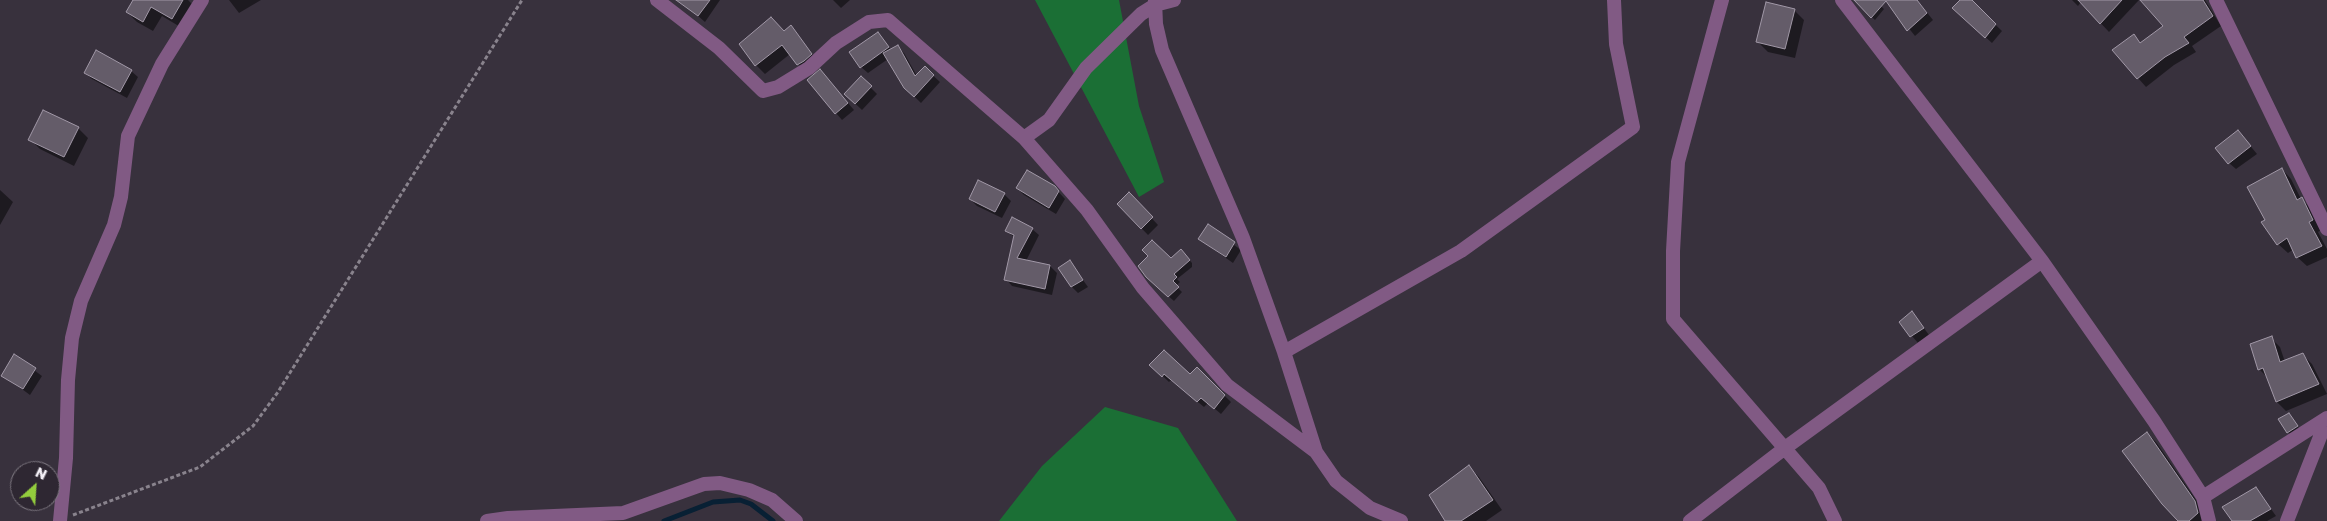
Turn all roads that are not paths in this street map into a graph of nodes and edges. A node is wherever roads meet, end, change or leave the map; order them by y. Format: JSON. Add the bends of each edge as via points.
{"nodes":[{"id":1,"x":202,"y":0,"type":"edge"},
{"id":2,"x":657,"y":0,"type":"edge"},
{"id":3,"x":1174,"y":0,"type":"edge"},
{"id":4,"x":1614,"y":0,"type":"edge"},
{"id":5,"x":1722,"y":0,"type":"edge"},
{"id":6,"x":1842,"y":0,"type":"edge"},
{"id":7,"x":2216,"y":0,"type":"edge"},
{"id":8,"x":1155,"y":3,"type":"edge"},
{"id":9,"x":1024,"y":138,"type":"junction"},
{"id":10,"x":2327,"y":229,"type":"edge"},
{"id":11,"x":2042,"y":261,"type":"junction"},
{"id":12,"x":1284,"y":352,"type":"junction"},
{"id":13,"x":2327,"y":419,"type":"edge"},
{"id":14,"x":1785,"y":448,"type":"junction"},
{"id":15,"x":1316,"y":452,"type":"junction"},
{"id":16,"x":2203,"y":497,"type":"junction"},
{"id":17,"x":60,"y":520,"type":"edge"},
{"id":18,"x":486,"y":521,"type":"edge"},
{"id":19,"x":796,"y":521,"type":"edge"},
{"id":20,"x":1401,"y":521,"type":"edge"},
{"id":21,"x":1690,"y":521,"type":"edge"},
{"id":22,"x":1835,"y":521,"type":"edge"},
{"id":23,"x":2209,"y":521,"type":"edge"},
{"id":24,"x":2287,"y":521,"type":"edge"}],
"edges":[{"from":1,"to":17,"type":"street","via":[[162,64],[128,136],[114,225],[81,301],[72,338]]},
{"from":2,"to":9,"type":"street","via":[[719,48],[763,91],[778,87],[809,68],[836,43],[869,22],[888,20]]},
{"from":3,"to":8,"type":"street"},
{"from":4,"to":12,"type":"street","via":[[1616,44],[1633,127],[1461,252]]},
{"from":5,"to":14,"type":"street","via":[[1678,162],[1673,319]]},
{"from":6,"to":11,"type":"street"},
{"from":7,"to":10,"type":"street"},
{"from":8,"to":9,"type":"street","via":[[1086,68],[1050,120]]},
{"from":8,"to":12,"type":"street","via":[[1162,50],[1243,238]]},
{"from":9,"to":15,"type":"street","via":[[1087,210],[1143,288],[1228,385]]},
{"from":11,"to":14,"type":"street"},
{"from":11,"to":16,"type":"street"},
{"from":12,"to":15,"type":"street"},
{"from":13,"to":16,"type":"street"},
{"from":13,"to":24,"type":"street"},
{"from":14,"to":21,"type":"street"},
{"from":14,"to":22,"type":"street","via":[[1819,488]]},
{"from":15,"to":20,"type":"street","via":[[1336,481],[1370,508]]},
{"from":16,"to":23,"type":"street"},
{"from":18,"to":19,"type":"street","via":[[623,513],[704,484],[720,483],[772,500]]}]}
